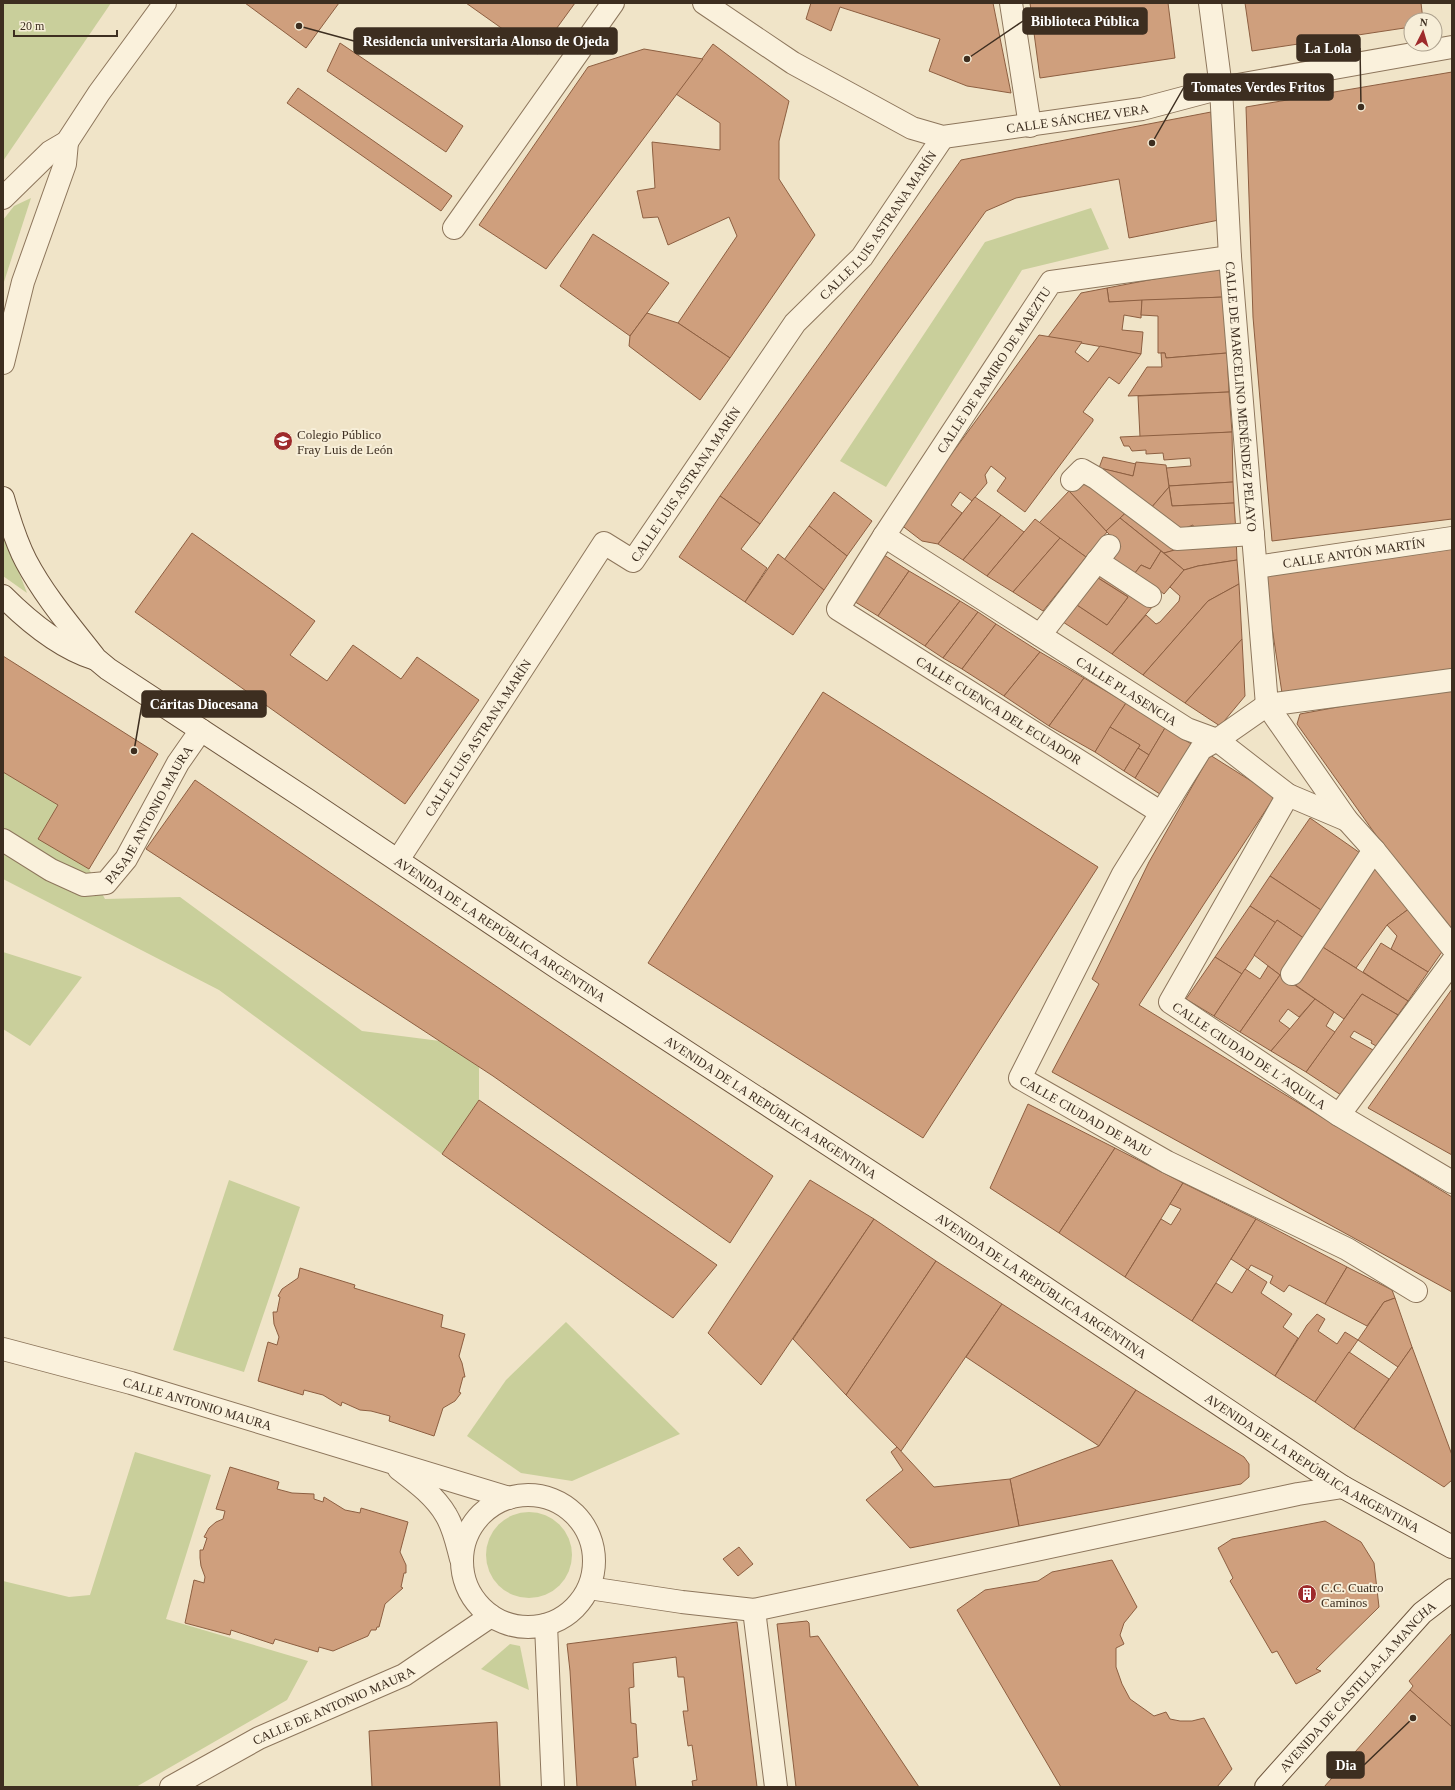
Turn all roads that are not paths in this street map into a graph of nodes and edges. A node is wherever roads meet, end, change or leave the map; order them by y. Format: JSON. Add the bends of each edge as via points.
{"nodes":[{"id":1,"x":165,"y":3,"type":"edge"},
{"id":2,"x":613,"y":3,"type":"edge"},
{"id":3,"x":704,"y":3,"type":"edge"},
{"id":4,"x":1011,"y":3,"type":"edge"},
{"id":5,"x":1210,"y":3,"type":"edge"},
{"id":6,"x":728,"y":10,"type":"edge"},
{"id":7,"x":1452,"y":47,"type":"edge"},
{"id":8,"x":1221,"y":88,"type":"junction"},
{"id":9,"x":1030,"y":126,"type":"junction"},
{"id":10,"x":943,"y":137,"type":"junction"},
{"id":11,"x":66,"y":142,"type":"junction"},
{"id":12,"x":3,"y":198,"type":"edge"},
{"id":13,"x":454,"y":228,"type":"dead end"},
{"id":14,"x":1230,"y":257,"type":"junction"},
{"id":15,"x":3,"y":364,"type":"edge"},
{"id":16,"x":1072,"y":480,"type":"dead end"},
{"id":17,"x":3,"y":498,"type":"edge"},
{"id":18,"x":1253,"y":534,"type":"junction"},
{"id":19,"x":884,"y":536,"type":"junction"},
{"id":20,"x":1452,"y":538,"type":"edge"},
{"id":21,"x":1256,"y":567,"type":"junction"},
{"id":22,"x":3,"y":596,"type":"edge"},
{"id":23,"x":1150,"y":596,"type":"dead end"},
{"id":24,"x":838,"y":609,"type":"joint"},
{"id":25,"x":1040,"y":635,"type":"junction"},
{"id":26,"x":96,"y":659,"type":"junction"},
{"id":27,"x":1452,"y":680,"type":"edge"},
{"id":28,"x":1267,"y":704,"type":"junction"},
{"id":29,"x":201,"y":730,"type":"junction"},
{"id":30,"x":1217,"y":740,"type":"junction"},
{"id":31,"x":1288,"y":794,"type":"junction"},
{"id":32,"x":1160,"y":812,"type":"junction"},
{"id":33,"x":1347,"y":820,"type":"junction"},
{"id":34,"x":3,"y":840,"type":"edge"},
{"id":35,"x":1374,"y":850,"type":"junction"},
{"id":36,"x":398,"y":860,"type":"junction"},
{"id":37,"x":1452,"y":947,"type":"edge"},
{"id":38,"x":1452,"y":962,"type":"edge"},
{"id":39,"x":1292,"y":974,"type":"dead end"},
{"id":40,"x":1339,"y":1116,"type":"junction"},
{"id":41,"x":1452,"y":1182,"type":"edge"},
{"id":42,"x":1416,"y":1291,"type":"dead end"},
{"id":43,"x":3,"y":1349,"type":"edge"},
{"id":44,"x":390,"y":1462,"type":"junction"},
{"id":45,"x":1343,"y":1487,"type":"junction"},
{"id":46,"x":509,"y":1498,"type":"junction"},
{"id":47,"x":1452,"y":1547,"type":"edge"},
{"id":48,"x":462,"y":1562,"type":"junction"},
{"id":49,"x":589,"y":1588,"type":"junction"},
{"id":50,"x":1452,"y":1590,"type":"edge"},
{"id":51,"x":754,"y":1610,"type":"junction"},
{"id":52,"x":491,"y":1616,"type":"junction"},
{"id":53,"x":546,"y":1625,"type":"junction"},
{"id":54,"x":171,"y":1787,"type":"edge"},
{"id":55,"x":552,"y":1787,"type":"edge"},
{"id":56,"x":776,"y":1787,"type":"edge"},
{"id":57,"x":1266,"y":1787,"type":"edge"}],
"edges":[{"from":1,"to":11,"type":"street"},
{"from":2,"to":13,"type":"street"},
{"from":3,"to":6,"type":"street","name":"CALLE SÁNCHEZ VERA"},
{"from":4,"to":9,"type":"street"},
{"from":5,"to":8,"type":"street","name":"CALLE DE MARCELINO MENÉNDEZ PELAYO"},
{"from":6,"to":10,"type":"street","name":"CALLE SÁNCHEZ VERA","via":[[793,63],[912,128]]},
{"from":7,"to":8,"type":"street","name":"CALLE SÁNCHEZ VERA"},
{"from":8,"to":9,"type":"street","name":"CALLE SÁNCHEZ VERA","via":[[1142,109]]},
{"from":8,"to":14,"type":"street","name":"CALLE DE MARCELINO MENÉNDEZ PELAYO"},
{"from":9,"to":10,"type":"street","name":"CALLE SÁNCHEZ VERA"},
{"from":10,"to":36,"type":"street","name":"CALLE LUIS ASTRANA MARÍN","via":[[862,258],[795,322],[634,562],[604,543]]},
{"from":11,"to":12,"type":"street","via":[[50,152]]},
{"from":11,"to":15,"type":"street","via":[[65,164],[23,282]]},
{"from":14,"to":18,"type":"street","name":"CALLE DE MARCELINO MENÉNDEZ PELAYO"},
{"from":14,"to":19,"type":"street","name":"CALLE DE RAMIRO DE MAEZTU","via":[[1051,282]]},
{"from":16,"to":18,"type":"street","via":[[1082,470],[1177,539]]},
{"from":17,"to":26,"type":"street","name":"AVENIDA DE LA REPÚBLICA ARGENTINA","via":[[13,529],[36,579]]},
{"from":18,"to":21,"type":"street","name":"CALLE DE MARCELINO MENÉNDEZ PELAYO"},
{"from":19,"to":24,"type":"street","name":"CALLE DE RAMIRO DE MAEZTU"},
{"from":19,"to":25,"type":"street","name":"CALLE PLASENCIA"},
{"from":20,"to":21,"type":"street","name":"CALLE ANTÓN MARTÍN"},
{"from":21,"to":28,"type":"street","name":"CALLE DE MARCELINO MENÉNDEZ PELAYO"},
{"from":22,"to":26,"type":"street","name":"AVENIDA DE LA REPÚBLICA ARGENTINA","via":[[50,636],[78,653]]},
{"from":23,"to":25,"type":"street","via":[[1103,554]]},
{"from":24,"to":32,"type":"street","name":"CALLE CUENCA DEL ECUADOR"},
{"from":25,"to":30,"type":"street","name":"CALLE PLASENCIA","via":[[1188,729]]},
{"from":26,"to":29,"type":"street","name":"AVENIDA DE LA REPÚBLICA ARGENTINA","via":[[114,674]]},
{"from":27,"to":28,"type":"street"},
{"from":28,"to":30,"type":"street"},
{"from":28,"to":33,"type":"street"},
{"from":29,"to":34,"type":"street","name":"PASAJE ANTONIO MAURA","via":[[178,763],[126,859],[106,882],[84,885],[51,870]]},
{"from":29,"to":36,"type":"street","name":"AVENIDA DE LA REPÚBLICA ARGENTINA"},
{"from":30,"to":31,"type":"street"},
{"from":30,"to":32,"type":"street","name":"CALLE CIUDAD DE PAJU","via":[[1201,749]]},
{"from":31,"to":33,"type":"street"},
{"from":31,"to":40,"type":"street","name":"CALLE CIUDAD DE L´AQUILA","via":[[1170,1002]]},
{"from":32,"to":42,"type":"street","name":"CALLE CIUDAD DE PAJU","via":[[1122,874],[1020,1078],[1167,1162],[1347,1249]]},
{"from":33,"to":35,"type":"street"},
{"from":35,"to":37,"type":"street"},
{"from":35,"to":39,"type":"street"},
{"from":36,"to":45,"type":"street","name":"AVENIDA DE LA REPÚBLICA ARGENTINA"},
{"from":38,"to":40,"type":"street"},
{"from":40,"to":41,"type":"street","name":"CALLE CIUDAD DE L´AQUILA"},
{"from":43,"to":44,"type":"street","name":"CALLE ANTONIO MAURA","via":[[131,1383]]},
{"from":44,"to":46,"type":"street","name":"CALLE ANTONIO MAURA"},
{"from":44,"to":48,"type":"street","name":"CALLE ANTONIO MAURA","via":[[434,1498],[446,1515]]},
{"from":45,"to":47,"type":"street","name":"AVENIDA DE LA REPÚBLICA ARGENTINA"},
{"from":45,"to":51,"type":"street","via":[[1290,1496]]},
{"from":46,"to":48,"type":"street","via":[[498,1502],[478,1518],[466,1538]]},
{"from":46,"to":49,"type":"street","via":[[535,1495],[548,1498],[561,1504],[582,1522],[589,1534],[594,1554],[593,1575]]},
{"from":48,"to":52,"type":"street","via":[[467,1587],[481,1608]]},
{"from":49,"to":51,"type":"street"},
{"from":49,"to":53,"type":"street","via":[[579,1604],[564,1617]]},
{"from":50,"to":57,"type":"street","name":"AVENIDA DE CASTILLA-LA MANCHA","via":[[1422,1613]]},
{"from":51,"to":56,"type":"street"},
{"from":52,"to":53,"type":"street","via":[[518,1626]]},
{"from":52,"to":54,"type":"street","name":"CALLE DE ANTONIO MAURA","via":[[404,1675],[259,1738]]},
{"from":53,"to":55,"type":"street"}]}
